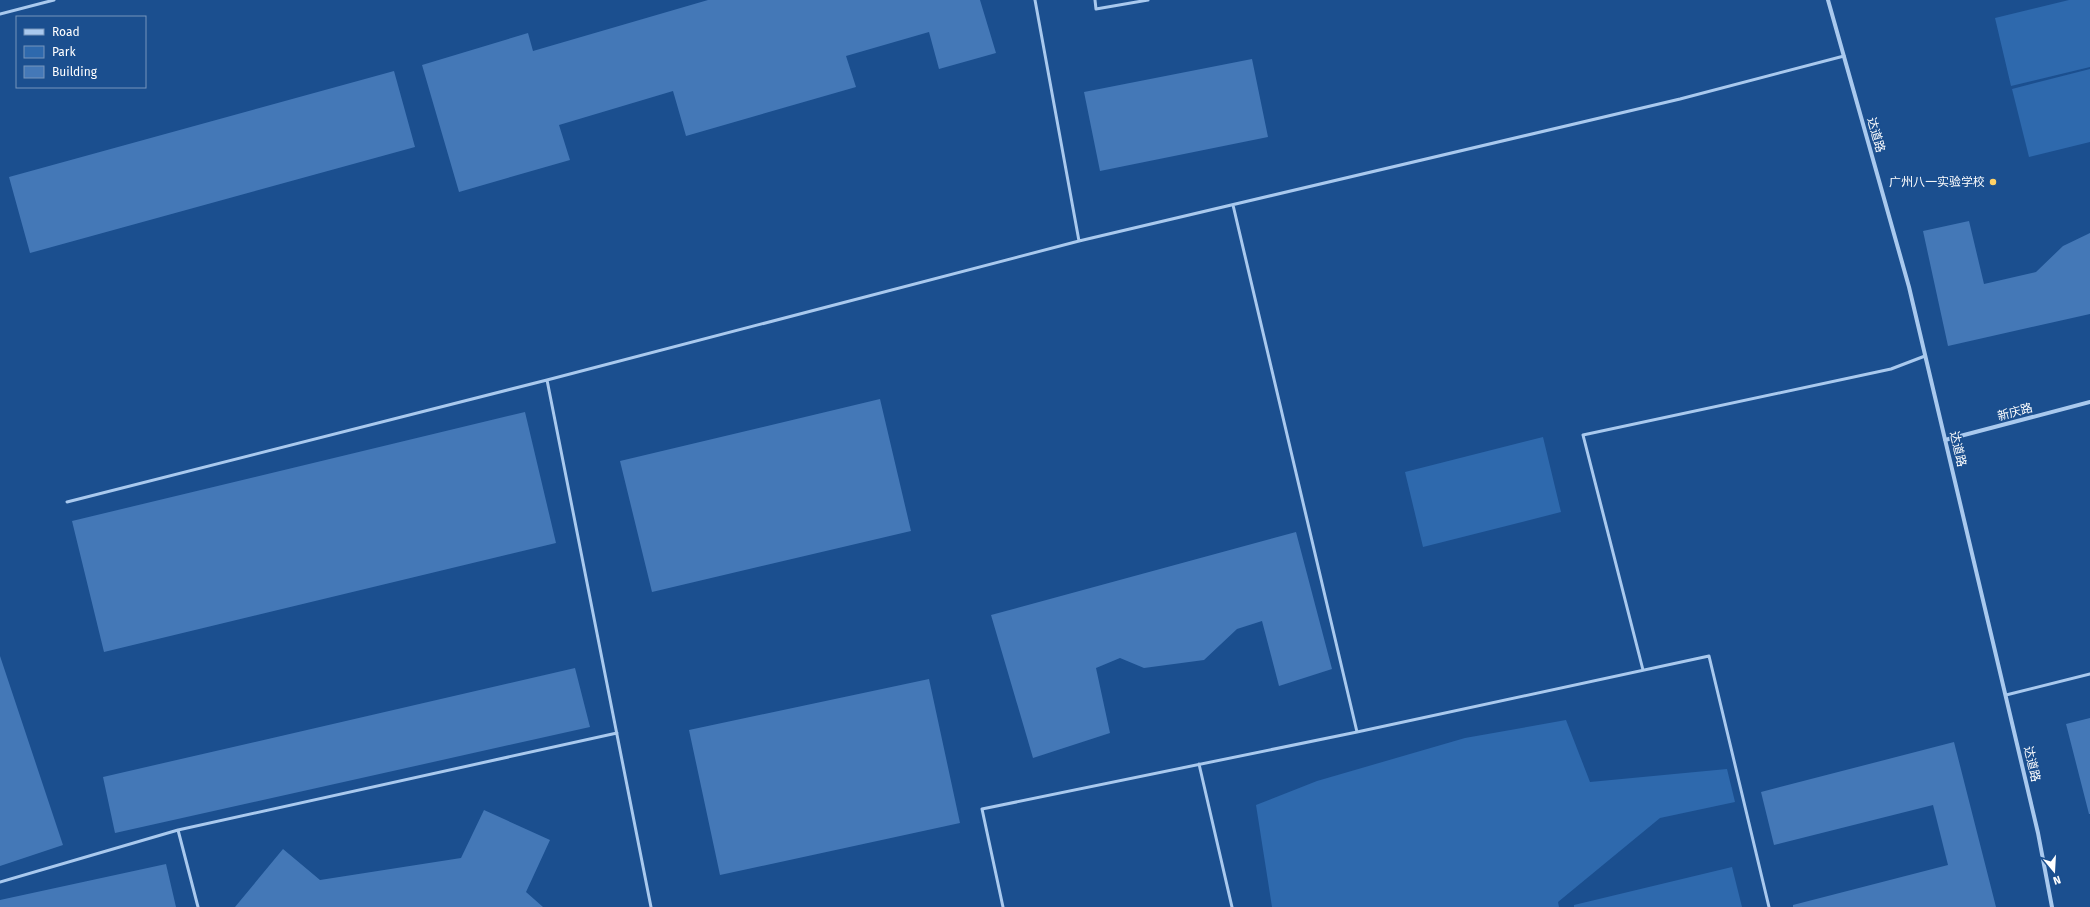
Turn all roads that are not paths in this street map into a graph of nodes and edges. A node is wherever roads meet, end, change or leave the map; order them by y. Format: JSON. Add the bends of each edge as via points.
{"nodes":[{"id":1,"x":54,"y":0,"type":"edge"},
{"id":2,"x":1035,"y":0,"type":"edge"},
{"id":3,"x":1095,"y":0,"type":"edge"},
{"id":4,"x":1148,"y":0,"type":"edge"},
{"id":5,"x":1828,"y":0,"type":"edge"},
{"id":6,"x":0,"y":14,"type":"edge"},
{"id":7,"x":1844,"y":56,"type":"junction"},
{"id":8,"x":1233,"y":204,"type":"junction"},
{"id":9,"x":1079,"y":241,"type":"junction"},
{"id":10,"x":1926,"y":356,"type":"junction"},
{"id":11,"x":547,"y":380,"type":"junction"},
{"id":12,"x":2090,"y":402,"type":"edge"},
{"id":13,"x":1945,"y":440,"type":"junction"},
{"id":14,"x":67,"y":502,"type":"dead end"},
{"id":15,"x":1643,"y":670,"type":"junction"},
{"id":16,"x":2090,"y":674,"type":"edge"},
{"id":17,"x":2006,"y":695,"type":"junction"},
{"id":18,"x":1357,"y":732,"type":"junction"},
{"id":19,"x":617,"y":733,"type":"junction"},
{"id":20,"x":1199,"y":764,"type":"junction"},
{"id":21,"x":178,"y":830,"type":"junction"},
{"id":22,"x":0,"y":882,"type":"edge"},
{"id":23,"x":198,"y":907,"type":"edge"},
{"id":24,"x":651,"y":907,"type":"edge"},
{"id":25,"x":1003,"y":907,"type":"edge"},
{"id":26,"x":1232,"y":907,"type":"edge"},
{"id":27,"x":1769,"y":907,"type":"edge"},
{"id":28,"x":2052,"y":907,"type":"edge"}],
"edges":[{"from":1,"to":6,"type":"lane"},
{"from":2,"to":9,"type":"lane"},
{"from":3,"to":4,"type":"lane","via":[[1096,9]]},
{"from":5,"to":7,"type":"street","name":"达道路"},
{"from":7,"to":8,"type":"lane","via":[[1672,101]]},
{"from":7,"to":10,"type":"street","name":"达道路"},
{"from":8,"to":9,"type":"lane"},
{"from":8,"to":18,"type":"lane"},
{"from":9,"to":11,"type":"lane"},
{"from":10,"to":13,"type":"street","name":"达道路"},
{"from":10,"to":15,"type":"lane","via":[[1891,369],[1583,435]]},
{"from":11,"to":14,"type":"lane"},
{"from":11,"to":19,"type":"lane"},
{"from":12,"to":13,"type":"street","name":"新庆路"},
{"from":13,"to":17,"type":"street","name":"达道路"},
{"from":15,"to":18,"type":"lane"},
{"from":15,"to":27,"type":"lane","via":[[1709,656]]},
{"from":16,"to":17,"type":"lane"},
{"from":17,"to":28,"type":"street","name":"达道路","via":[[2038,833]]},
{"from":18,"to":20,"type":"lane"},
{"from":19,"to":21,"type":"lane"},
{"from":19,"to":24,"type":"lane"},
{"from":20,"to":25,"type":"lane","via":[[982,809]]},
{"from":20,"to":26,"type":"lane"},
{"from":21,"to":22,"type":"lane"},
{"from":21,"to":23,"type":"lane"}]}
